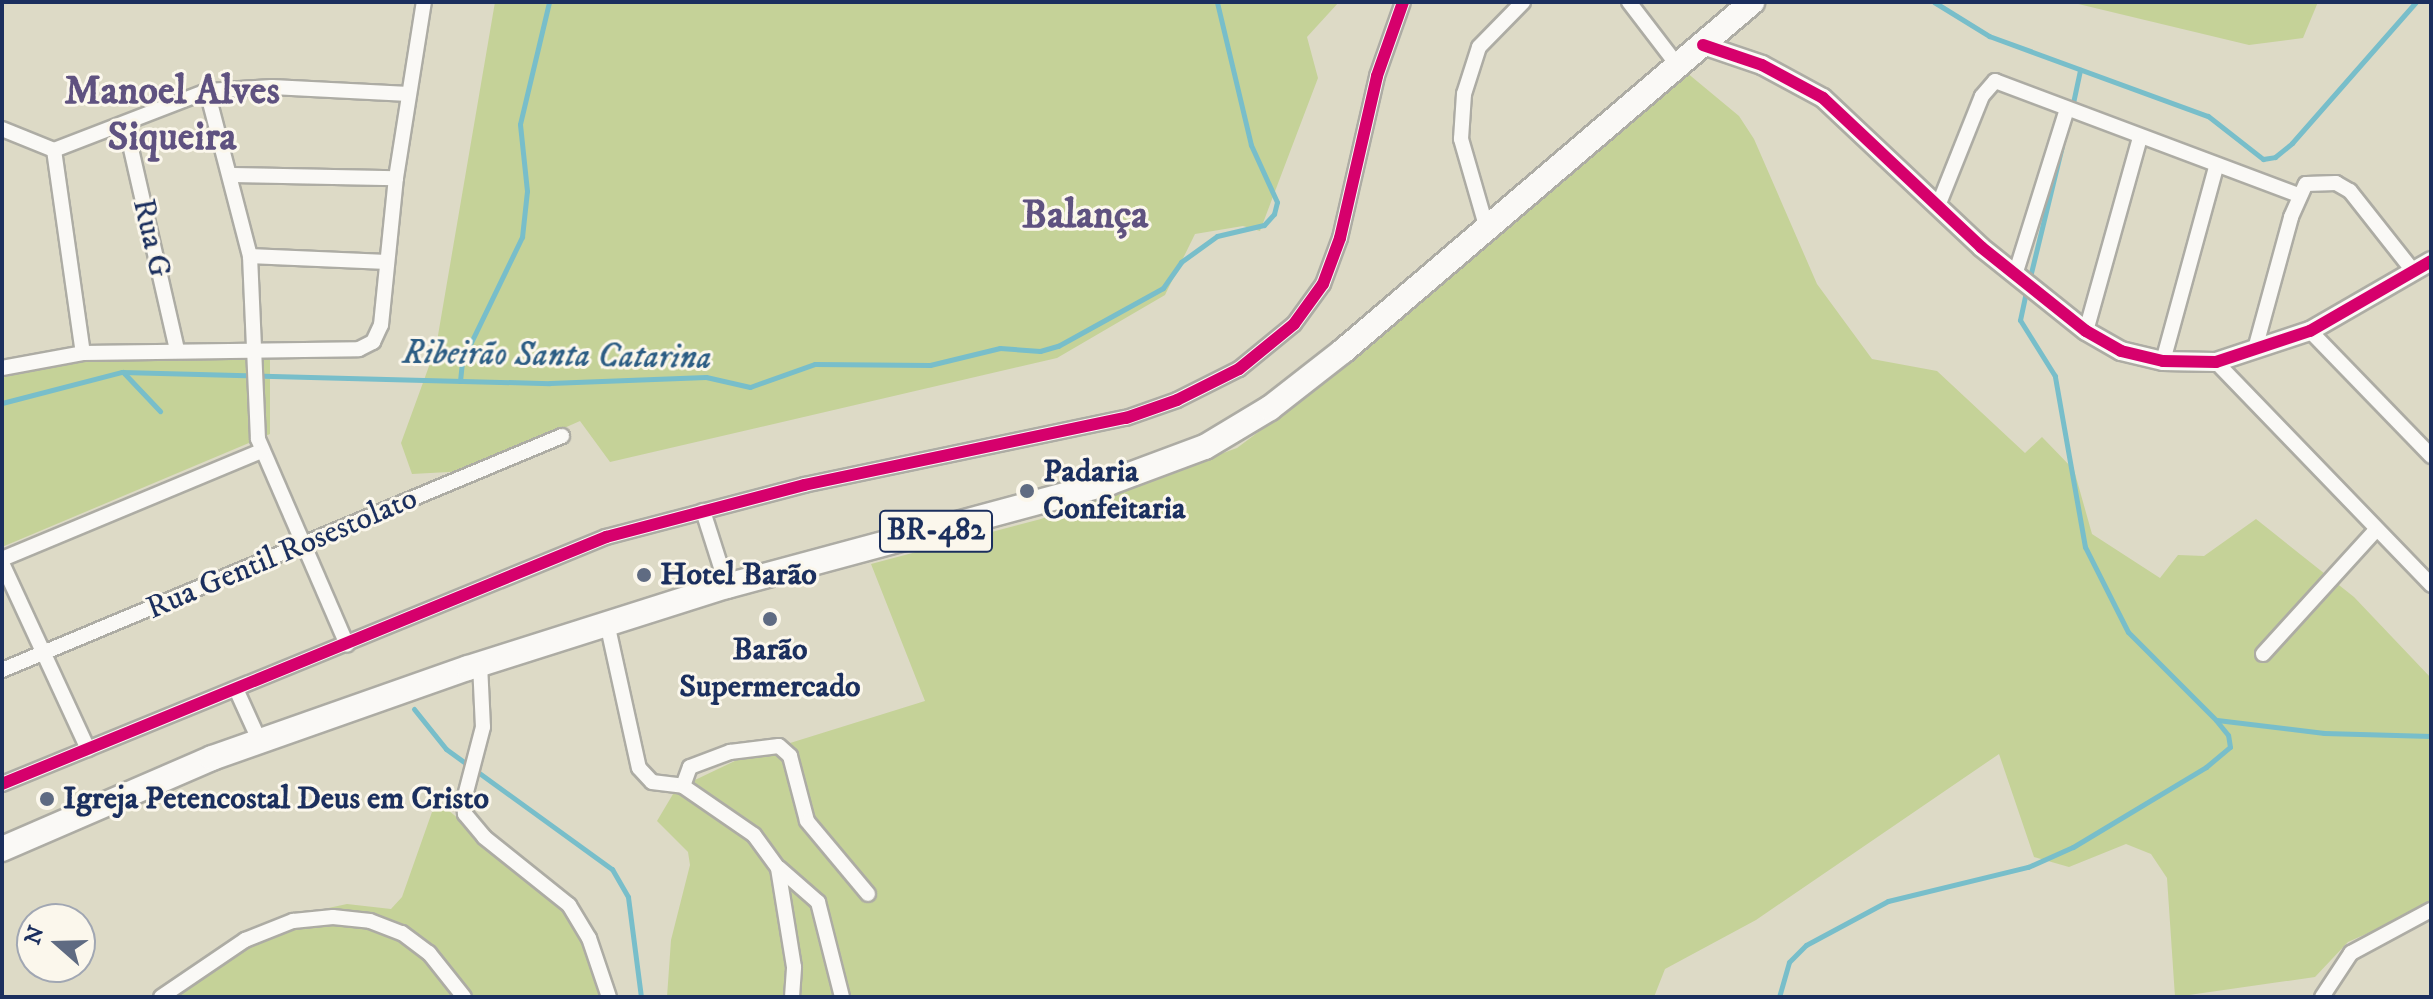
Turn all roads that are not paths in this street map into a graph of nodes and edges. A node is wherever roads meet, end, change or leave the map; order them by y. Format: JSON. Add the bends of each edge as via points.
{"nodes":[{"id":1,"x":424,"y":2,"type":"edge"},
{"id":2,"x":1403,"y":2,"type":"edge"},
{"id":3,"x":1523,"y":2,"type":"edge"},
{"id":4,"x":1629,"y":2,"type":"edge"},
{"id":5,"x":1752,"y":2,"type":"edge"},
{"id":6,"x":1703,"y":45,"type":"junction"},
{"id":7,"x":1678,"y":66,"type":"junction"},
{"id":8,"x":207,"y":91,"type":"junction"},
{"id":9,"x":409,"y":94,"type":"junction"},
{"id":10,"x":2067,"y":109,"type":"junction"},
{"id":11,"x":126,"y":127,"type":"junction"},
{"id":12,"x":2,"y":129,"type":"edge"},
{"id":13,"x":2140,"y":138,"type":"junction"},
{"id":14,"x":54,"y":150,"type":"junction"},
{"id":15,"x":2216,"y":167,"type":"junction"},
{"id":16,"x":233,"y":175,"type":"junction"},
{"id":17,"x":396,"y":178,"type":"junction"},
{"id":18,"x":2298,"y":195,"type":"junction"},
{"id":19,"x":1938,"y":206,"type":"junction"},
{"id":20,"x":1487,"y":229,"type":"junction"},
{"id":21,"x":250,"y":256,"type":"junction"},
{"id":22,"x":2431,"y":261,"type":"edge"},
{"id":23,"x":386,"y":262,"type":"junction"},
{"id":24,"x":2414,"y":272,"type":"junction"},
{"id":25,"x":2015,"y":275,"type":"junction"},
{"id":26,"x":2086,"y":331,"type":"junction"},
{"id":27,"x":2310,"y":331,"type":"junction"},
{"id":28,"x":257,"y":347,"type":"junction"},
{"id":29,"x":177,"y":349,"type":"junction"},
{"id":30,"x":2255,"y":349,"type":"junction"},
{"id":31,"x":83,"y":353,"type":"junction"},
{"id":32,"x":2163,"y":361,"type":"junction"},
{"id":33,"x":2216,"y":362,"type":"junction"},
{"id":34,"x":2,"y":368,"type":"edge"},
{"id":35,"x":562,"y":436,"type":"dead end"},
{"id":36,"x":261,"y":451,"type":"junction"},
{"id":37,"x":2431,"y":456,"type":"edge"},
{"id":38,"x":703,"y":511,"type":"junction"},
{"id":39,"x":2376,"y":530,"type":"junction"},
{"id":40,"x":301,"y":546,"type":"junction"},
{"id":41,"x":2,"y":561,"type":"edge"},
{"id":42,"x":2431,"y":585,"type":"edge"},
{"id":43,"x":727,"y":586,"type":"junction"},
{"id":44,"x":607,"y":623,"type":"junction"},
{"id":45,"x":347,"y":645,"type":"junction"},
{"id":46,"x":2263,"y":654,"type":"dead end"},
{"id":47,"x":41,"y":655,"type":"junction"},
{"id":48,"x":480,"y":664,"type":"junction"},
{"id":49,"x":2,"y":670,"type":"edge"},
{"id":50,"x":236,"y":689,"type":"junction"},
{"id":51,"x":260,"y":742,"type":"junction"},
{"id":52,"x":88,"y":749,"type":"junction"},
{"id":53,"x":2,"y":784,"type":"edge"},
{"id":54,"x":683,"y":786,"type":"junction"},
{"id":55,"x":2,"y":849,"type":"edge"},
{"id":56,"x":778,"y":868,"type":"junction"},
{"id":57,"x":868,"y":894,"type":"dead end"},
{"id":58,"x":2431,"y":910,"type":"edge"},
{"id":59,"x":161,"y":997,"type":"edge"},
{"id":60,"x":464,"y":997,"type":"edge"},
{"id":61,"x":609,"y":997,"type":"edge"},
{"id":62,"x":792,"y":997,"type":"edge"},
{"id":63,"x":842,"y":997,"type":"edge"},
{"id":64,"x":2322,"y":997,"type":"edge"}],
"edges":[{"from":1,"to":9,"type":"street"},
{"from":2,"to":38,"type":"street","via":[[1377,76],[1334,257],[1309,305],[1264,351],[1206,387],[1126,418]]},
{"from":3,"to":20,"type":"street","via":[[1479,47],[1464,94],[1461,139]]},
{"from":4,"to":7,"type":"street"},
{"from":5,"to":6,"type":"highway","number":"BR-482"},
{"from":6,"to":7,"type":"highway","number":"BR-482"},
{"from":6,"to":19,"type":"street","via":[[1762,65],[1823,98]]},
{"from":7,"to":20,"type":"highway","number":"BR-482"},
{"from":8,"to":9,"type":"street","via":[[272,87]]},
{"from":8,"to":11,"type":"street"},
{"from":8,"to":16,"type":"street"},
{"from":9,"to":17,"type":"street"},
{"from":10,"to":13,"type":"street"},
{"from":10,"to":19,"type":"street","via":[[2005,83],[1988,86]]},
{"from":10,"to":25,"type":"street"},
{"from":11,"to":14,"type":"street"},
{"from":11,"to":29,"type":"street","name":"Rua G"},
{"from":12,"to":14,"type":"street"},
{"from":13,"to":15,"type":"street"},
{"from":13,"to":26,"type":"street"},
{"from":14,"to":31,"type":"street"},
{"from":15,"to":18,"type":"street"},
{"from":15,"to":32,"type":"street"},
{"from":16,"to":17,"type":"street"},
{"from":16,"to":21,"type":"street"},
{"from":17,"to":23,"type":"street"},
{"from":18,"to":24,"type":"street","via":[[2306,184],[2321,182],[2350,191]]},
{"from":18,"to":30,"type":"street"},
{"from":19,"to":25,"type":"street"},
{"from":20,"to":43,"type":"highway","number":"BR-482","via":[[1270,408],[1205,447],[1108,483]]},
{"from":21,"to":23,"type":"street"},
{"from":21,"to":28,"type":"street"},
{"from":22,"to":24,"type":"street"},
{"from":23,"to":28,"type":"street","via":[[381,325],[373,342],[359,349]]},
{"from":24,"to":27,"type":"street"},
{"from":25,"to":26,"type":"street"},
{"from":26,"to":32,"type":"street","via":[[2121,351]]},
{"from":27,"to":30,"type":"street"},
{"from":27,"to":37,"type":"street"},
{"from":28,"to":29,"type":"street"},
{"from":28,"to":36,"type":"street"},
{"from":29,"to":31,"type":"street"},
{"from":30,"to":33,"type":"street"},
{"from":31,"to":34,"type":"street"},
{"from":32,"to":33,"type":"street"},
{"from":33,"to":39,"type":"street"},
{"from":35,"to":40,"type":"street","name":"Rua Gentil Rosestolato"},
{"from":36,"to":40,"type":"street"},
{"from":36,"to":41,"type":"street"},
{"from":38,"to":43,"type":"street"},
{"from":38,"to":45,"type":"street","via":[[606,537]]},
{"from":39,"to":42,"type":"street"},
{"from":39,"to":46,"type":"street"},
{"from":40,"to":45,"type":"street"},
{"from":40,"to":47,"type":"street","name":"Rua Gentil Rosestolato"},
{"from":41,"to":47,"type":"street"},
{"from":43,"to":44,"type":"highway","number":"BR-482"},
{"from":44,"to":48,"type":"highway","number":"BR-482"},
{"from":44,"to":54,"type":"street","via":[[639,768],[652,782]]},
{"from":45,"to":50,"type":"street"},
{"from":47,"to":49,"type":"street","name":"Rua Gentil Rosestolato"},
{"from":47,"to":52,"type":"street"},
{"from":48,"to":51,"type":"highway","number":"BR-482"},
{"from":48,"to":61,"type":"street","via":[[483,727],[465,814],[484,837],[569,905],[589,938]]},
{"from":50,"to":51,"type":"street"},
{"from":50,"to":52,"type":"street"},
{"from":51,"to":55,"type":"highway","number":"BR-482"},
{"from":52,"to":53,"type":"street"},
{"from":54,"to":56,"type":"street","via":[[754,835]]},
{"from":54,"to":57,"type":"street","via":[[690,767],[730,752],[779,746],[790,756],[807,821]]},
{"from":56,"to":62,"type":"street","via":[[794,967]]},
{"from":56,"to":63,"type":"street","via":[[818,902]]},
{"from":58,"to":64,"type":"street","via":[[2351,953]]},
{"from":59,"to":60,"type":"street","via":[[245,940],[293,921],[333,917],[370,921],[402,933],[429,953]]}]}
